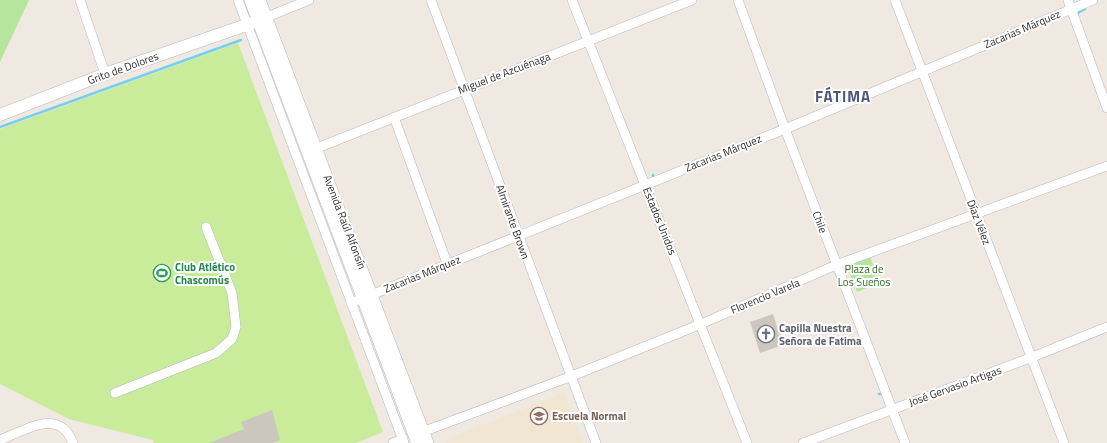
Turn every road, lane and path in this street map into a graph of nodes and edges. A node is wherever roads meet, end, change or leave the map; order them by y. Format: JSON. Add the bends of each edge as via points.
{"nodes":[{"id":1,"x":80,"y":0,"type":"edge"},
{"id":2,"x":238,"y":0,"type":"edge"},
{"id":3,"x":251,"y":0,"type":"edge"},
{"id":4,"x":261,"y":0,"type":"edge"},
{"id":5,"x":309,"y":0,"type":"edge"},
{"id":6,"x":431,"y":0,"type":"edge"},
{"id":7,"x":572,"y":0,"type":"edge"},
{"id":8,"x":692,"y":0,"type":"edge"},
{"id":9,"x":738,"y":0,"type":"edge"},
{"id":10,"x":895,"y":0,"type":"edge"},
{"id":11,"x":1093,"y":0,"type":"edge"},
{"id":12,"x":1070,"y":4,"type":"edge"},
{"id":13,"x":258,"y":21,"type":"junction"},
{"id":14,"x":588,"y":42,"type":"junction"},
{"id":15,"x":921,"y":72,"type":"junction"},
{"id":16,"x":104,"y":74,"type":"junction"},
{"id":17,"x":465,"y":89,"type":"junction"},
{"id":18,"x":1107,"y":108,"type":"edge"},
{"id":19,"x":0,"y":114,"type":"edge"},
{"id":20,"x":394,"y":117,"type":"junction"},
{"id":21,"x":785,"y":129,"type":"junction"},
{"id":22,"x":317,"y":148,"type":"junction"},
{"id":23,"x":1107,"y":166,"type":"edge"},
{"id":24,"x":645,"y":185,"type":"junction"},
{"id":25,"x":976,"y":214,"type":"junction"},
{"id":26,"x":206,"y":227,"type":"dead end"},
{"id":27,"x":518,"y":236,"type":"junction"},
{"id":28,"x":447,"y":263,"type":"junction"},
{"id":29,"x":836,"y":265,"type":"junction"},
{"id":30,"x":362,"y":298,"type":"junction"},
{"id":31,"x":701,"y":324,"type":"junction"},
{"id":32,"x":1107,"y":327,"type":"edge"},
{"id":33,"x":1030,"y":358,"type":"junction"},
{"id":34,"x":572,"y":376,"type":"junction"},
{"id":35,"x":115,"y":393,"type":"dead end"},
{"id":36,"x":892,"y":409,"type":"junction"},
{"id":37,"x":425,"y":431,"type":"junction"},
{"id":38,"x":0,"y":440,"type":"edge"},
{"id":39,"x":404,"y":441,"type":"edge"},
{"id":40,"x":73,"y":443,"type":"edge"},
{"id":41,"x":393,"y":443,"type":"edge"},
{"id":42,"x":418,"y":443,"type":"edge"},
{"id":43,"x":429,"y":443,"type":"edge"},
{"id":44,"x":596,"y":443,"type":"edge"},
{"id":45,"x":747,"y":443,"type":"edge"},
{"id":46,"x":803,"y":443,"type":"edge"},
{"id":47,"x":905,"y":443,"type":"edge"},
{"id":48,"x":1064,"y":443,"type":"edge"}],
"edges":[{"from":1,"to":16,"type":"street"},
{"from":2,"to":13,"type":"street","name":"Avenida Raúl Alfonsín"},
{"from":3,"to":13,"type":"main road","name":"Avenida Raúl Alfonsín"},
{"from":4,"to":13,"type":"street","name":"Avenida Raúl Alfonsín"},
{"from":5,"to":13,"type":"street"},
{"from":6,"to":17,"type":"street","name":"Almirante Brown"},
{"from":7,"to":14,"type":"street","name":"Estados Unidos"},
{"from":8,"to":14,"type":"street","name":"Miguel de Azcuénaga"},
{"from":9,"to":21,"type":"street","name":"Chile"},
{"from":10,"to":15,"type":"street","name":"Díaz Vélez"},
{"from":11,"to":12,"type":"street","name":"Zacarias Márquez"},
{"from":12,"to":15,"type":"street","name":"Zacarias Márquez"},
{"from":12,"to":18,"type":"street"},
{"from":13,"to":16,"type":"street","name":"Grito de Dolores"},
{"from":13,"to":22,"type":"street","name":"Avenida Raúl Alfonsín"},
{"from":13,"to":30,"type":"main road","name":"Avenida Raúl Alfonsín"},
{"from":14,"to":17,"type":"street","name":"Miguel de Azcuénaga"},
{"from":14,"to":24,"type":"street","name":"Estados Unidos"},
{"from":15,"to":21,"type":"street","name":"Zacarias Márquez"},
{"from":15,"to":25,"type":"street","name":"Díaz Vélez"},
{"from":16,"to":19,"type":"street","name":"Grito de Dolores"},
{"from":17,"to":20,"type":"street","name":"Miguel de Azcuénaga"},
{"from":17,"to":27,"type":"street","name":"Almirante Brown"},
{"from":20,"to":22,"type":"street","name":"Miguel de Azcuénaga"},
{"from":20,"to":28,"type":"street"},
{"from":21,"to":24,"type":"street","name":"Zacarias Márquez"},
{"from":21,"to":29,"type":"street","name":"Chile"},
{"from":22,"to":30,"type":"street","name":"Avenida Raúl Alfonsín"},
{"from":23,"to":25,"type":"street","name":"Florencio Varela"},
{"from":24,"to":27,"type":"street","name":"Zacarias Márquez"},
{"from":24,"to":31,"type":"street","name":"Estados Unidos"},
{"from":25,"to":29,"type":"street","name":"Florencio Varela"},
{"from":25,"to":33,"type":"street","name":"Díaz Vélez"},
{"from":26,"to":35,"type":"street","via":[[232,293],[236,327],[232,339],[216,353]]},
{"from":27,"to":28,"type":"street","name":"Zacarias Márquez"},
{"from":27,"to":34,"type":"street","name":"Almirante Brown"},
{"from":28,"to":30,"type":"street","name":"Zacarias Márquez"},
{"from":29,"to":31,"type":"street","name":"Florencio Varela"},
{"from":29,"to":36,"type":"street","name":"Chile"},
{"from":30,"to":37,"type":"street","name":"Avenida Raúl Alfonsín"},
{"from":30,"to":39,"type":"street","name":"Avenida Raúl Alfonsín"},
{"from":30,"to":42,"type":"main road","name":"Avenida Raúl Alfonsín"},
{"from":31,"to":34,"type":"street","name":"Florencio Varela"},
{"from":31,"to":45,"type":"street","name":"Estados Unidos"},
{"from":32,"to":33,"type":"street","name":"José Gervasio Artigas"},
{"from":33,"to":36,"type":"street","name":"José Gervasio Artigas"},
{"from":33,"to":48,"type":"street","name":"Díaz Vélez"},
{"from":34,"to":37,"type":"street","name":"Florencio Varela"},
{"from":34,"to":44,"type":"street","name":"Almirante Brown"},
{"from":36,"to":46,"type":"street","name":"José Gervasio Artigas"},
{"from":36,"to":47,"type":"street","name":"Chile"},
{"from":37,"to":43,"type":"street","name":"Avenida Raúl Alfonsín"},
{"from":38,"to":40,"type":"street","via":[[40,424],[54,423],[69,432]]},
{"from":39,"to":41,"type":"street"}]}
